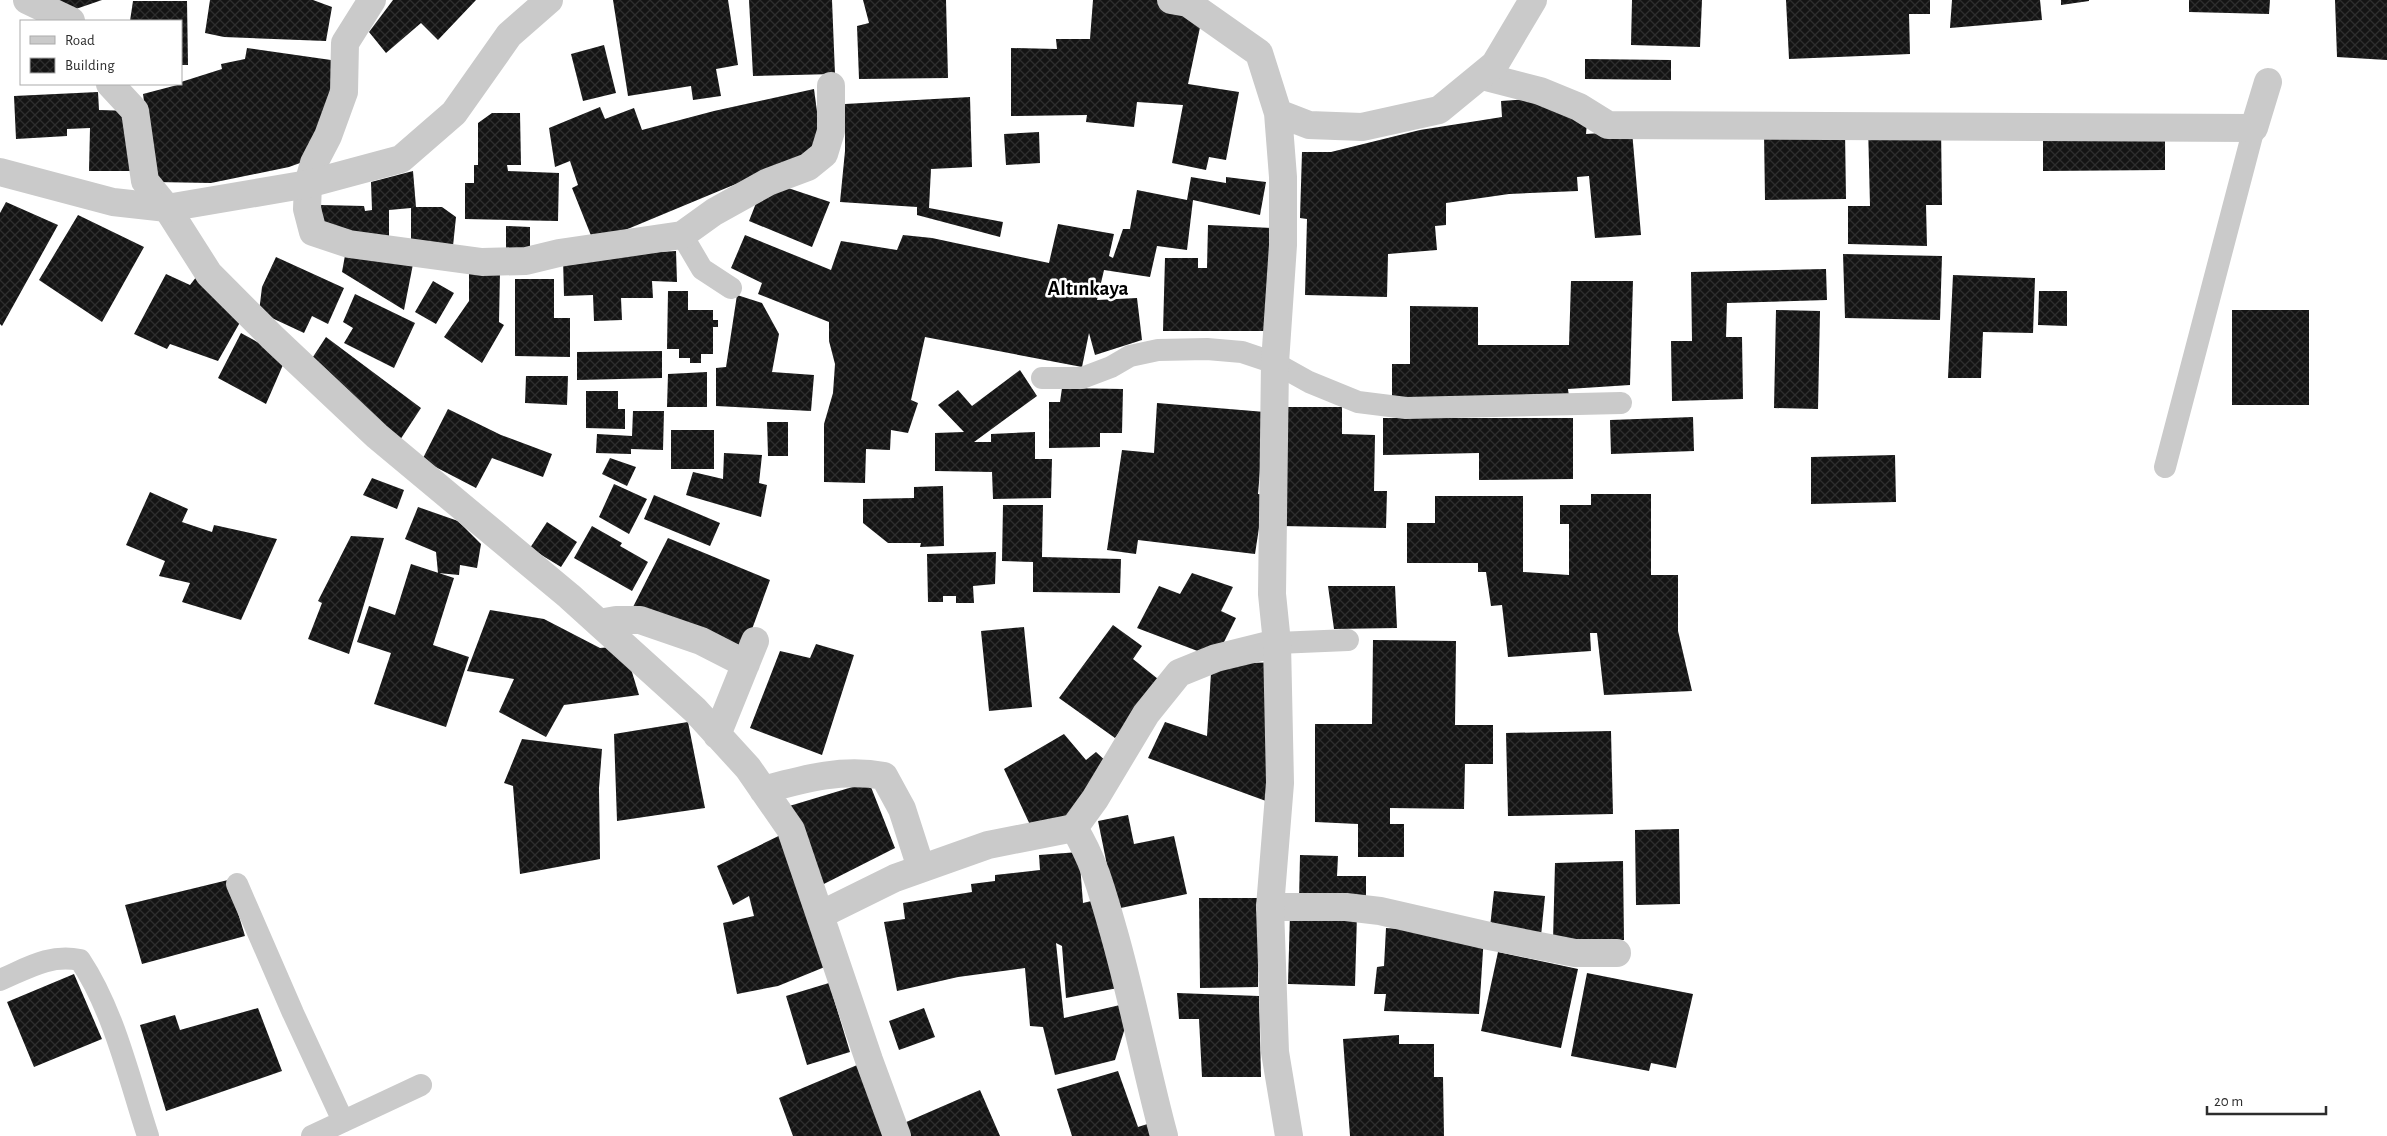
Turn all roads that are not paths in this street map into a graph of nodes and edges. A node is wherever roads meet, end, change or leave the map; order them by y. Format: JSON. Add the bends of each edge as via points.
{"nodes":[{"id":1,"x":27,"y":0,"type":"edge"},
{"id":2,"x":372,"y":0,"type":"edge"},
{"id":3,"x":549,"y":0,"type":"edge"},
{"id":4,"x":1171,"y":0,"type":"edge"},
{"id":5,"x":1533,"y":0,"type":"edge"},
{"id":6,"x":69,"y":20,"type":"edge"},
{"id":7,"x":1482,"y":76,"type":"junction"},
{"id":8,"x":2268,"y":82,"type":"dead end"},
{"id":9,"x":111,"y":85,"type":"edge"},
{"id":10,"x":831,"y":86,"type":"dead end"},
{"id":11,"x":1278,"y":113,"type":"junction"},
{"id":12,"x":2254,"y":128,"type":"junction"},
{"id":13,"x":0,"y":172,"type":"edge"},
{"id":14,"x":308,"y":184,"type":"junction"},
{"id":15,"x":168,"y":208,"type":"junction"},
{"id":16,"x":682,"y":235,"type":"junction"},
{"id":17,"x":731,"y":288,"type":"dead end"},
{"id":18,"x":1275,"y":363,"type":"junction"},
{"id":19,"x":1042,"y":378,"type":"dead end"},
{"id":20,"x":1621,"y":403,"type":"dead end"},
{"id":21,"x":2165,"y":466,"type":"dead end"},
{"id":22,"x":599,"y":623,"type":"junction"},
{"id":23,"x":1348,"y":640,"type":"dead end"},
{"id":24,"x":1277,"y":643,"type":"junction"},
{"id":25,"x":717,"y":735,"type":"junction"},
{"id":26,"x":763,"y":790,"type":"junction"},
{"id":27,"x":1074,"y":828,"type":"junction"},
{"id":28,"x":921,"y":868,"type":"junction"},
{"id":29,"x":238,"y":884,"type":"dead end"},
{"id":30,"x":1270,"y":907,"type":"junction"},
{"id":31,"x":820,"y":915,"type":"junction"},
{"id":32,"x":1617,"y":954,"type":"dead end"},
{"id":33,"x":0,"y":980,"type":"edge"},
{"id":34,"x":421,"y":1085,"type":"dead end"},
{"id":35,"x":343,"y":1121,"type":"junction"},
{"id":36,"x":148,"y":1136,"type":"edge"},
{"id":37,"x":312,"y":1136,"type":"edge"},
{"id":38,"x":897,"y":1136,"type":"edge"},
{"id":39,"x":1164,"y":1136,"type":"edge"},
{"id":40,"x":1289,"y":1136,"type":"edge"}],
"edges":[{"from":1,"to":6,"type":"street"},
{"from":2,"to":14,"type":"street","via":[[345,44],[344,92]]},
{"from":3,"to":14,"type":"street","via":[[510,35],[454,113],[401,160]]},
{"from":4,"to":11,"type":"street","via":[[1188,3],[1259,53]]},
{"from":5,"to":7,"type":"street","via":[[1495,64]]},
{"from":7,"to":11,"type":"street","via":[[1439,110],[1362,127],[1309,124]]},
{"from":7,"to":12,"type":"street","via":[[1540,91],[1579,107],[1608,124]]},
{"from":8,"to":12,"type":"street"},
{"from":9,"to":15,"type":"street","via":[[135,111],[145,180]]},
{"from":10,"to":16,"type":"street","via":[[831,131],[824,154],[808,167],[768,182],[714,212]]},
{"from":11,"to":18,"type":"street","via":[[1283,177],[1283,245]]},
{"from":12,"to":21,"type":"lane"},
{"from":13,"to":15,"type":"street","via":[[114,202]]},
{"from":14,"to":15,"type":"street"},
{"from":14,"to":16,"type":"street","via":[[307,209],[313,232],[349,244],[442,257],[482,262],[526,261]]},
{"from":15,"to":22,"type":"street","via":[[209,274],[272,337],[378,436]]},
{"from":16,"to":17,"type":"lane","via":[[702,269]]},
{"from":18,"to":19,"type":"lane","via":[[1242,352],[1158,350],[1130,356],[1082,378]]},
{"from":18,"to":20,"type":"lane","via":[[1309,382],[1358,402],[1406,408]]},
{"from":18,"to":24,"type":"street","via":[[1272,594]]},
{"from":22,"to":25,"type":"street","via":[[695,710]]},
{"from":22,"to":25,"type":"street","via":[[640,620],[701,641],[751,652]]},
{"from":23,"to":24,"type":"lane"},
{"from":24,"to":27,"type":"street","via":[[1216,658],[1179,673],[1146,714]]},
{"from":24,"to":30,"type":"street","via":[[1280,783]]},
{"from":25,"to":26,"type":"street","via":[[748,768]]},
{"from":26,"to":28,"type":"street","via":[[824,774],[863,772],[884,776],[902,809]]},
{"from":26,"to":31,"type":"street","via":[[791,830]]},
{"from":27,"to":28,"type":"street","via":[[988,845]]},
{"from":27,"to":39,"type":"street","via":[[1098,876],[1133,1002]]},
{"from":28,"to":31,"type":"street"},
{"from":29,"to":35,"type":"lane","via":[[292,1013]]},
{"from":30,"to":32,"type":"street","via":[[1346,907],[1380,911],[1574,953]]},
{"from":30,"to":40,"type":"street","via":[[1275,1052]]},
{"from":31,"to":38,"type":"street"},
{"from":33,"to":36,"type":"lane","via":[[62,957],[80,960],[110,1021]]},
{"from":34,"to":35,"type":"lane"},
{"from":35,"to":37,"type":"lane"}]}
